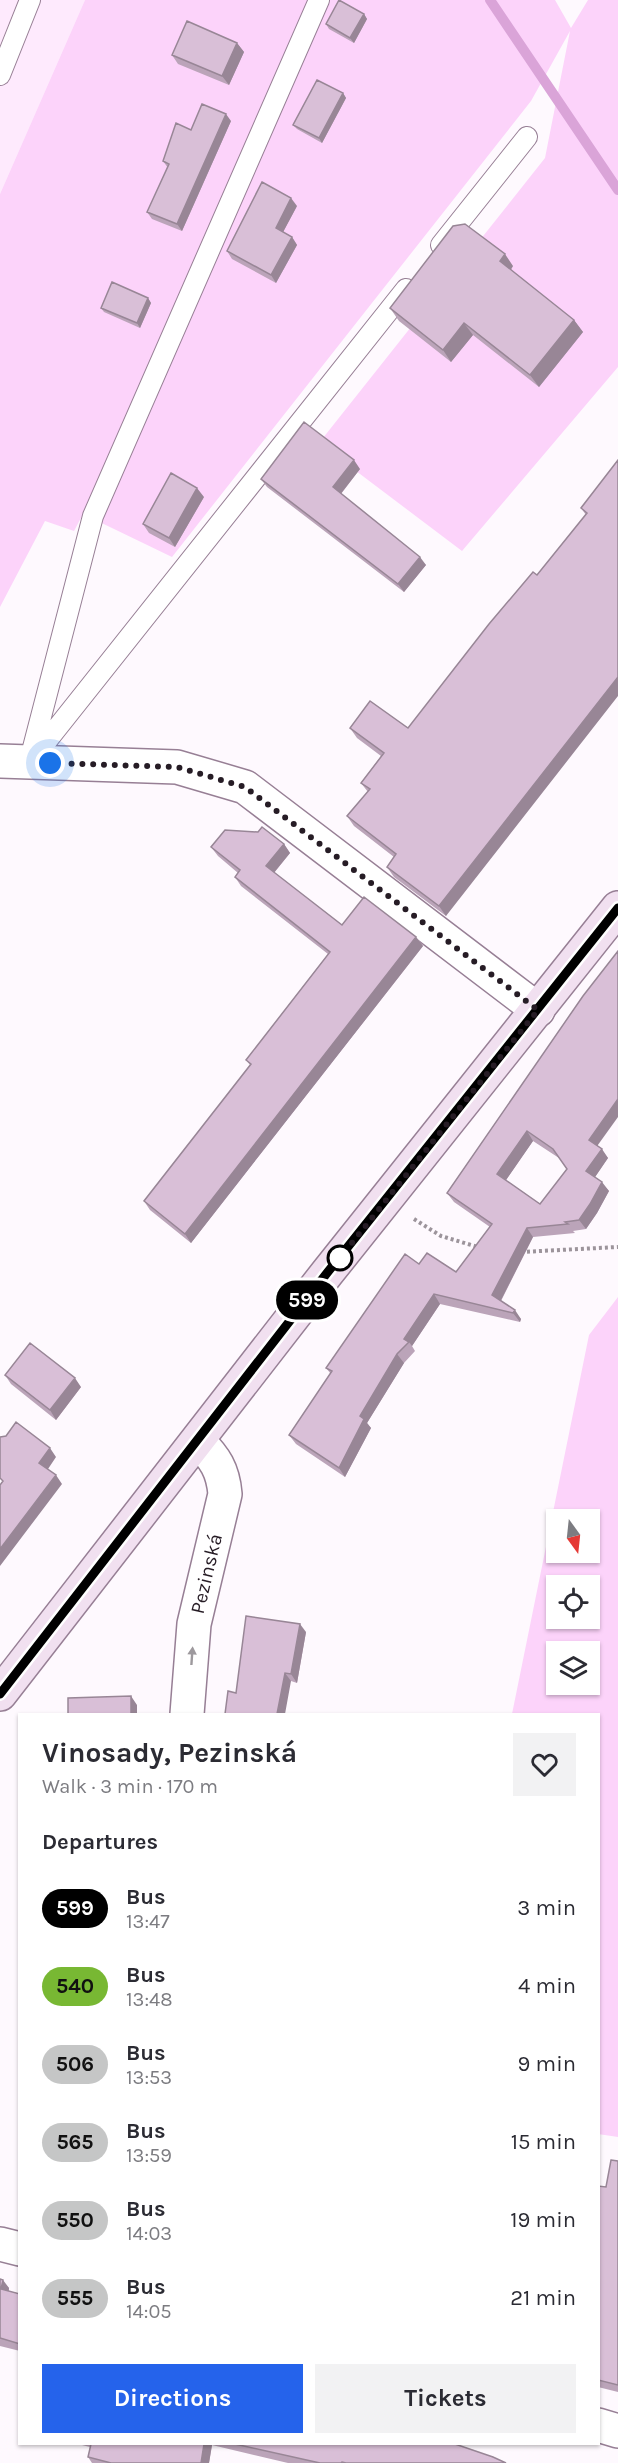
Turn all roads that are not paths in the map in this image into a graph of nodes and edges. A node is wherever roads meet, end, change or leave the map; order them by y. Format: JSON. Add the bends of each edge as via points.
{"nodes":[{"id":1,"x":30,"y":0,"type":"edge"},
{"id":2,"x":319,"y":0,"type":"edge"},
{"id":3,"x":0,"y":75,"type":"edge"},
{"id":4,"x":527,"y":137,"type":"dead end"},
{"id":5,"x":431,"y":258,"type":"edge"},
{"id":6,"x":416,"y":277,"type":"edge"},
{"id":7,"x":15,"y":762,"type":"edge"},
{"id":8,"x":618,"y":908,"type":"edge"},
{"id":9,"x":538,"y":1010,"type":"junction"},
{"id":10,"x":198,"y":1441,"type":"junction"},
{"id":11,"x":0,"y":1694,"type":"edge"},
{"id":12,"x":187,"y":1713,"type":"edge"},
{"id":13,"x":0,"y":2244,"type":"edge"},
{"id":14,"x":18,"y":2248,"type":"edge"},
{"id":15,"x":600,"y":2426,"type":"edge"},
{"id":16,"x":618,"y":2431,"type":"edge"}],
"edges":[{"from":1,"to":3,"type":"lane"},
{"from":2,"to":7,"type":"lane","via":[[93,516]]},
{"from":4,"to":5,"type":"lane"},
{"from":6,"to":7,"type":"lane"},
{"from":7,"to":9,"type":"street","via":[[177,767],[245,787]]},
{"from":8,"to":9,"type":"main road"},
{"from":9,"to":10,"type":"main road"},
{"from":10,"to":11,"type":"main road"},
{"from":12,"to":10,"type":"street","name":"Pezinská","one_way":true,"via":[[194,1624],[225,1494],[216,1459]]},
{"from":13,"to":14,"type":"street"},
{"from":15,"to":16,"type":"street"}]}
